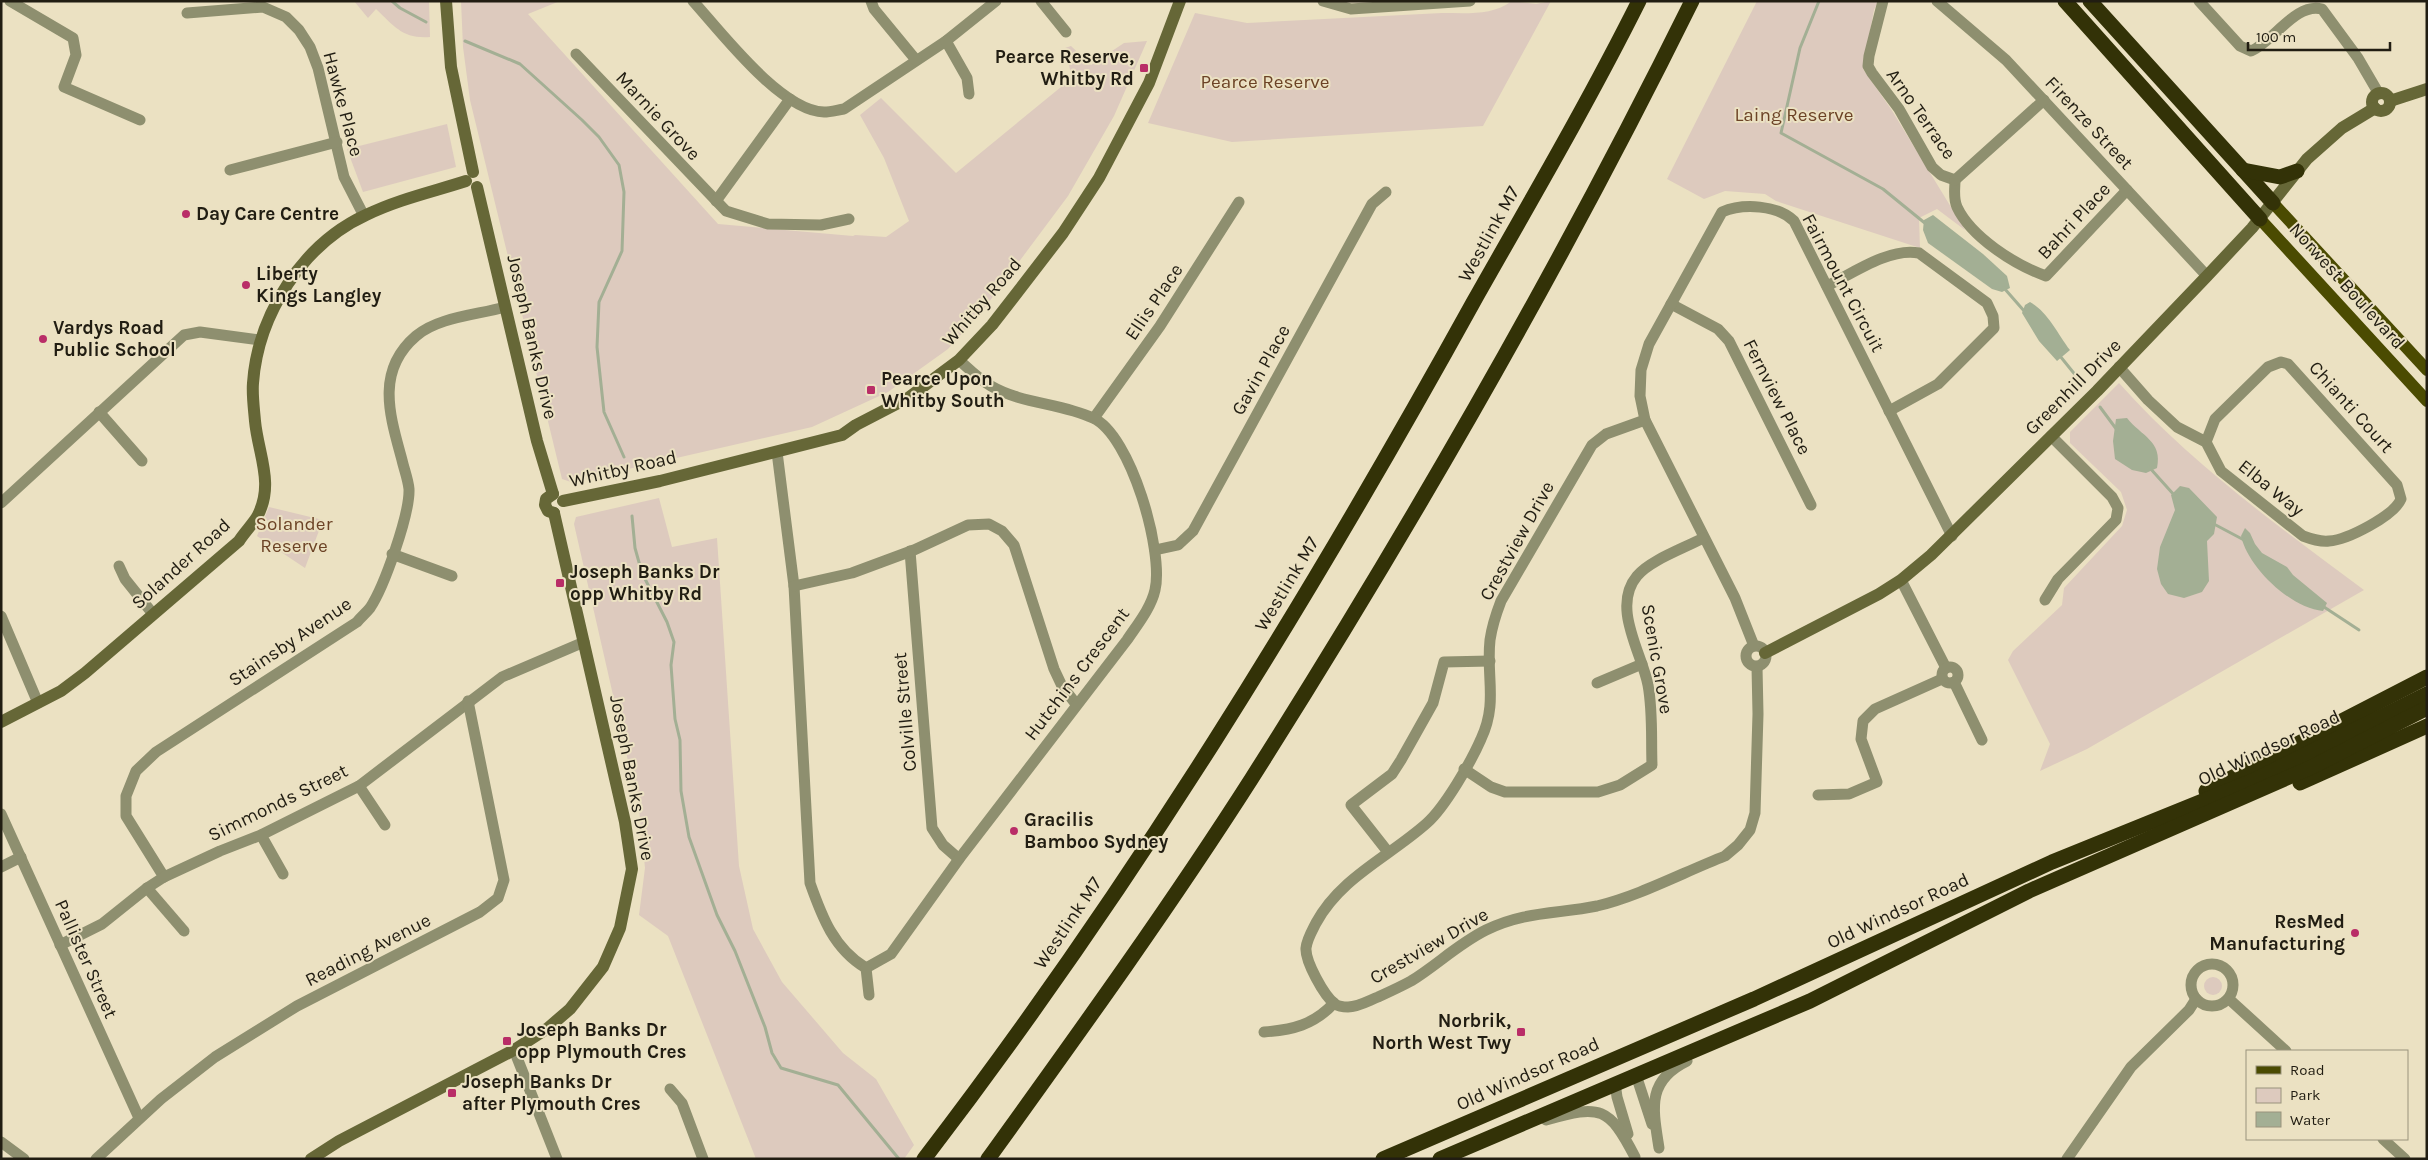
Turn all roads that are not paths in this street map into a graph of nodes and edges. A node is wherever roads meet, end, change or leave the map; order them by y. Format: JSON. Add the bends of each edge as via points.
{"nodes":[{"id":1,"x":10,"y":1,"type":"edge"},
{"id":2,"x":446,"y":1,"type":"edge"},
{"id":3,"x":693,"y":1,"type":"edge"},
{"id":4,"x":871,"y":1,"type":"edge"},
{"id":5,"x":996,"y":1,"type":"edge"},
{"id":6,"x":1041,"y":1,"type":"edge"},
{"id":7,"x":1180,"y":1,"type":"edge"},
{"id":8,"x":1324,"y":1,"type":"edge"},
{"id":9,"x":1470,"y":1,"type":"edge"},
{"id":10,"x":1692,"y":1,"type":"edge"},
{"id":11,"x":1883,"y":1,"type":"edge"},
{"id":12,"x":1938,"y":1,"type":"edge"},
{"id":13,"x":2065,"y":1,"type":"edge"},
{"id":14,"x":2090,"y":1,"type":"edge"},
{"id":15,"x":2199,"y":1,"type":"edge"},
{"id":16,"x":1638,"y":3,"type":"edge"},
{"id":17,"x":2314,"y":4,"type":"edge"},
{"id":18,"x":186,"y":13,"type":"dead end"},
{"id":19,"x":1066,"y":32,"type":"dead end"},
{"id":20,"x":946,"y":41,"type":"junction"},
{"id":21,"x":576,"y":54,"type":"dead end"},
{"id":22,"x":916,"y":60,"type":"junction"},
{"id":23,"x":2427,"y":89,"type":"edge"},
{"id":24,"x":969,"y":94,"type":"dead end"},
{"id":25,"x":2384,"y":98,"type":"junction"},
{"id":26,"x":790,"y":99,"type":"junction"},
{"id":27,"x":2044,"y":100,"type":"junction"},
{"id":28,"x":140,"y":120,"type":"dead end"},
{"id":29,"x":336,"y":142,"type":"junction"},
{"id":30,"x":230,"y":170,"type":"dead end"},
{"id":31,"x":2243,"y":170,"type":"junction"},
{"id":32,"x":2297,"y":171,"type":"junction"},
{"id":33,"x":472,"y":180,"type":"junction"},
{"id":34,"x":1955,"y":180,"type":"junction"},
{"id":35,"x":2127,"y":190,"type":"junction"},
{"id":36,"x":1386,"y":192,"type":"dead end"},
{"id":37,"x":716,"y":201,"type":"junction"},
{"id":38,"x":1238,"y":202,"type":"dead end"},
{"id":39,"x":2273,"y":203,"type":"junction"},
{"id":40,"x":364,"y":216,"type":"junction"},
{"id":41,"x":2260,"y":218,"type":"junction"},
{"id":42,"x":849,"y":219,"type":"dead end"},
{"id":43,"x":2207,"y":276,"type":"junction"},
{"id":44,"x":1827,"y":286,"type":"junction"},
{"id":45,"x":1671,"y":304,"type":"junction"},
{"id":46,"x":505,"y":307,"type":"junction"},
{"id":47,"x":260,"y":340,"type":"junction"},
{"id":48,"x":959,"y":360,"type":"junction"},
{"id":49,"x":2120,"y":367,"type":"junction"},
{"id":50,"x":2427,"y":370,"type":"edge"},
{"id":51,"x":2427,"y":401,"type":"edge"},
{"id":52,"x":1889,"y":411,"type":"junction"},
{"id":53,"x":99,"y":412,"type":"junction"},
{"id":54,"x":1094,"y":418,"type":"junction"},
{"id":55,"x":1645,"y":420,"type":"junction"},
{"id":56,"x":2051,"y":436,"type":"junction"},
{"id":57,"x":2206,"y":442,"type":"junction"},
{"id":58,"x":777,"y":452,"type":"junction"},
{"id":59,"x":142,"y":461,"type":"dead end"},
{"id":60,"x":558,"y":498,"type":"junction"},
{"id":61,"x":1,"y":503,"type":"edge"},
{"id":62,"x":1811,"y":504,"type":"dead end"},
{"id":63,"x":1952,"y":536,"type":"junction"},
{"id":64,"x":1703,"y":538,"type":"junction"},
{"id":65,"x":2329,"y":542,"type":"joint"},
{"id":66,"x":1155,"y":550,"type":"junction"},
{"id":67,"x":910,"y":551,"type":"junction"},
{"id":68,"x":392,"y":554,"type":"junction"},
{"id":69,"x":118,"y":566,"type":"dead end"},
{"id":70,"x":452,"y":576,"type":"dead end"},
{"id":71,"x":1901,"y":580,"type":"junction"},
{"id":72,"x":794,"y":586,"type":"junction"},
{"id":73,"x":2045,"y":600,"type":"dead end"},
{"id":74,"x":154,"y":614,"type":"junction"},
{"id":75,"x":1,"y":616,"type":"edge"},
{"id":76,"x":584,"y":642,"type":"junction"},
{"id":77,"x":1754,"y":646,"type":"junction"},
{"id":78,"x":1766,"y":653,"type":"junction"},
{"id":79,"x":1490,"y":660,"type":"junction"},
{"id":80,"x":1642,"y":664,"type":"junction"},
{"id":81,"x":1757,"y":667,"type":"junction"},
{"id":82,"x":1947,"y":676,"type":"junction"},
{"id":83,"x":2427,"y":677,"type":"edge"},
{"id":84,"x":1597,"y":683,"type":"dead end"},
{"id":85,"x":2427,"y":694,"type":"edge"},
{"id":86,"x":468,"y":701,"type":"junction"},
{"id":87,"x":38,"y":702,"type":"junction"},
{"id":88,"x":1076,"y":704,"type":"junction"},
{"id":89,"x":2427,"y":708,"type":"edge"},
{"id":90,"x":1,"y":722,"type":"edge"},
{"id":91,"x":2427,"y":726,"type":"edge"},
{"id":92,"x":1982,"y":740,"type":"dead end"},
{"id":93,"x":1464,"y":769,"type":"junction"},
{"id":94,"x":358,"y":786,"type":"junction"},
{"id":95,"x":1818,"y":794,"type":"dead end"},
{"id":96,"x":1,"y":814,"type":"edge"},
{"id":97,"x":384,"y":825,"type":"dead end"},
{"id":98,"x":2136,"y":827,"type":"junction"},
{"id":99,"x":261,"y":835,"type":"junction"},
{"id":100,"x":2151,"y":839,"type":"junction"},
{"id":101,"x":1388,"y":852,"type":"junction"},
{"id":102,"x":21,"y":857,"type":"junction"},
{"id":103,"x":959,"y":859,"type":"junction"},
{"id":104,"x":1,"y":866,"type":"edge"},
{"id":105,"x":283,"y":874,"type":"dead end"},
{"id":106,"x":164,"y":877,"type":"junction"},
{"id":107,"x":147,"y":888,"type":"junction"},
{"id":108,"x":184,"y":931,"type":"dead end"},
{"id":109,"x":60,"y":945,"type":"junction"},
{"id":110,"x":866,"y":968,"type":"junction"},
{"id":111,"x":869,"y":995,"type":"dead end"},
{"id":112,"x":2196,"y":998,"type":"junction"},
{"id":113,"x":2229,"y":999,"type":"junction"},
{"id":114,"x":1810,"y":1001,"type":"junction"},
{"id":115,"x":1334,"y":1004,"type":"junction"},
{"id":116,"x":1264,"y":1032,"type":"dead end"},
{"id":117,"x":514,"y":1050,"type":"junction"},
{"id":118,"x":2285,"y":1050,"type":"edge"},
{"id":119,"x":1628,"y":1052,"type":"junction"},
{"id":120,"x":1636,"y":1075,"type":"junction"},
{"id":121,"x":1615,"y":1083,"type":"junction"},
{"id":122,"x":670,"y":1089,"type":"dead end"},
{"id":123,"x":139,"y":1118,"type":"junction"},
{"id":124,"x":1493,"y":1136,"type":"junction"},
{"id":125,"x":2384,"y":1140,"type":"edge"},
{"id":126,"x":1,"y":1142,"type":"edge"},
{"id":127,"x":1662,"y":1153,"type":"edge"},
{"id":128,"x":1635,"y":1158,"type":"edge"},
{"id":129,"x":24,"y":1159,"type":"edge"},
{"id":130,"x":96,"y":1159,"type":"edge"},
{"id":131,"x":311,"y":1159,"type":"edge"},
{"id":132,"x":557,"y":1159,"type":"edge"},
{"id":133,"x":703,"y":1159,"type":"edge"},
{"id":134,"x":924,"y":1159,"type":"edge"},
{"id":135,"x":988,"y":1159,"type":"edge"},
{"id":136,"x":1384,"y":1159,"type":"edge"},
{"id":137,"x":1440,"y":1159,"type":"edge"},
{"id":138,"x":2067,"y":1159,"type":"edge"},
{"id":139,"x":2405,"y":1159,"type":"edge"}],
"edges":[{"from":1,"to":28,"type":"street","via":[[73,38],[76,55],[64,87]]},
{"from":2,"to":33,"type":"street","name":"Joseph Banks Drive","via":[[452,67]]},
{"from":3,"to":26,"type":"street","via":[[750,65]]},
{"from":4,"to":22,"type":"street"},
{"from":5,"to":20,"type":"street"},
{"from":6,"to":19,"type":"street"},
{"from":7,"to":48,"type":"street","name":"Whitby Road","via":[[1149,84],[1084,202],[992,325]]},
{"from":8,"to":9,"type":"street","via":[[1351,9]]},
{"from":10,"to":135,"type":"highway","via":[[1570,237],[1443,463],[1251,779],[1096,1010]]},
{"from":11,"to":34,"type":"street","name":"Arno Terrace","via":[[1868,66],[1899,110],[1932,167],[1941,175]]},
{"from":12,"to":27,"type":"street","name":"Firenze Street","via":[[2006,60]]},
{"from":13,"to":41,"type":"highway"},
{"from":14,"to":31,"type":"highway"},
{"from":15,"to":17,"type":"street","via":[[2240,46],[2252,51],[2263,46]]},
{"from":16,"to":134,"type":"highway","name":"Westlink M7","via":[[1418,405],[1250,685],[1054,980]]},
{"from":17,"to":25,"type":"street","via":[[2328,15]]},
{"from":18,"to":29,"type":"street","name":"Hawke Place","via":[[263,7],[286,17],[310,46]]},
{"from":20,"to":22,"type":"street"},
{"from":20,"to":24,"type":"street","via":[[968,78]]},
{"from":21,"to":37,"type":"street","name":"Marnie Grove"},
{"from":22,"to":26,"type":"street","via":[[844,109],[824,112]]},
{"from":23,"to":25,"type":"street"},
{"from":25,"to":32,"type":"street","name":"Greenhill Drive","via":[[2389,106],[2385,110],[2375,108],[2342,128]]},
{"from":26,"to":37,"type":"street"},
{"from":27,"to":34,"type":"street"},
{"from":27,"to":35,"type":"street","name":"Firenze Street"},
{"from":29,"to":30,"type":"street"},
{"from":29,"to":40,"type":"street","name":"Hawke Place","via":[[344,177]]},
{"from":31,"to":32,"type":"highway","via":[[2280,178]]},
{"from":31,"to":39,"type":"highway"},
{"from":32,"to":39,"type":"street","name":"Greenhill Drive"},
{"from":33,"to":40,"type":"street","name":"Solander Road","via":[[404,198]]},
{"from":33,"to":46,"type":"street","name":"Joseph Banks Drive"},
{"from":34,"to":35,"type":"street","name":"Bahri Place","via":[[1956,206],[1974,232],[2027,269],[2046,276]]},
{"from":35,"to":43,"type":"street","name":"Firenze Street"},
{"from":36,"to":66,"type":"street","name":"Gavin Place","via":[[1372,204],[1193,531],[1178,545]]},
{"from":37,"to":42,"type":"street","name":"Marnie Grove","via":[[726,211],[768,224],[822,225]]},
{"from":38,"to":54,"type":"street","name":"Ellis Place","via":[[1160,326]]},
{"from":39,"to":41,"type":"street","name":"Greenhill Drive"},
{"from":39,"to":50,"type":"main road","name":"Norwest Boulevard"},
{"from":40,"to":47,"type":"street","name":"Solander Road","via":[[320,244],[297,271]]},
{"from":41,"to":43,"type":"street","name":"Greenhill Drive"},
{"from":41,"to":51,"type":"main road","name":"Norwest Boulevard"},
{"from":43,"to":49,"type":"street","name":"Greenhill Drive"},
{"from":44,"to":45,"type":"street","name":"Fairmount Circuit","via":[[1794,221],[1786,213],[1742,207],[1722,212],[1717,218]]},
{"from":44,"to":52,"type":"street","name":"Fairmount Circuit"},
{"from":44,"to":52,"type":"street","via":[[1906,250],[1919,253],[1987,304],[1993,316],[1994,328],[1938,384]]},
{"from":45,"to":55,"type":"street","name":"Fairmount Circuit","via":[[1649,344],[1642,370],[1640,396]]},
{"from":45,"to":62,"type":"street","name":"Fernview Place","via":[[1718,329],[1729,340]]},
{"from":46,"to":60,"type":"street","name":"Joseph Banks Drive","via":[[537,441]]},
{"from":46,"to":68,"type":"street","name":"Stainsby Avenue","via":[[433,326],[412,339],[395,364],[389,383],[389,411],[409,501]]},
{"from":47,"to":53,"type":"street","via":[[200,332],[184,335]]},
{"from":47,"to":74,"type":"street","name":"Solander Road","via":[[252,383],[255,425],[265,472],[265,496],[257,517],[239,541]]},
{"from":48,"to":54,"type":"street","name":"Hutchins Crescent","via":[[1004,392]]},
{"from":48,"to":58,"type":"street","name":"Whitby Road","via":[[908,398],[856,424],[849,432]]},
{"from":49,"to":56,"type":"street","name":"Greenhill Drive"},
{"from":49,"to":57,"type":"street","via":[[2177,427]]},
{"from":52,"to":63,"type":"street","name":"Fairmount Circuit"},
{"from":53,"to":59,"type":"street"},
{"from":53,"to":61,"type":"street"},
{"from":54,"to":66,"type":"street","name":"Hutchins Crescent","via":[[1108,430],[1126,456]]},
{"from":55,"to":64,"type":"street","name":"Fairmount Circuit"},
{"from":55,"to":79,"type":"street","name":"Crestview Drive","via":[[1606,434],[1592,445],[1501,601],[1493,622]]},
{"from":56,"to":63,"type":"street","name":"Greenhill Drive"},
{"from":56,"to":73,"type":"street","via":[[2116,501],[2118,514],[2058,579]]},
{"from":57,"to":65,"type":"street","name":"Elba Way","via":[[2221,471],[2264,506],[2303,536]]},
{"from":57,"to":65,"type":"street","name":"Chianti Court","via":[[2215,419],[2268,367],[2281,362],[2288,364],[2401,493],[2394,511],[2348,536]]},
{"from":58,"to":60,"type":"street","name":"Whitby Road"},
{"from":58,"to":72,"type":"street"},
{"from":60,"to":76,"type":"street","name":"Joseph Banks Drive","via":[[562,508],[554,513]]},
{"from":63,"to":71,"type":"street","name":"Greenhill Drive"},
{"from":64,"to":77,"type":"street","name":"Fairmount Circuit","via":[[1735,598]]},
{"from":64,"to":80,"type":"street","name":"Scenic Grove","via":[[1648,567],[1637,576],[1631,588],[1629,621]]},
{"from":66,"to":88,"type":"street","name":"Hutchins Crescent","via":[[1155,591],[1144,615]]},
{"from":67,"to":72,"type":"street","via":[[852,574]]},
{"from":67,"to":88,"type":"street","via":[[968,525],[989,524],[1002,531],[1014,544],[1054,669]]},
{"from":67,"to":103,"type":"street","name":"Colville Street","via":[[932,828],[943,845]]},
{"from":68,"to":70,"type":"street"},
{"from":68,"to":106,"type":"street","name":"Stainsby Avenue","via":[[370,607],[357,622],[156,752],[136,772],[126,796],[126,816]]},
{"from":69,"to":74,"type":"street"},
{"from":71,"to":78,"type":"street","name":"Greenhill Drive"},
{"from":71,"to":82,"type":"street"},
{"from":72,"to":110,"type":"street","via":[[810,883],[822,916],[844,952]]},
{"from":74,"to":87,"type":"street","name":"Solander Road","via":[[61,692]]},
{"from":75,"to":87,"type":"street"},
{"from":76,"to":86,"type":"street","name":"Simmonds Street","via":[[502,677]]},
{"from":76,"to":117,"type":"street","name":"Joseph Banks Drive","via":[[621,804],[631,877],[620,928],[593,982],[560,1018]]},
{"from":77,"to":78,"type":"street","via":[[1761,647]]},
{"from":77,"to":81,"type":"street","via":[[1746,653],[1746,660]]},
{"from":78,"to":81,"type":"street","via":[[1765,662]]},
{"from":79,"to":93,"type":"street","name":"Crestview Drive","via":[[1492,703],[1488,722]]},
{"from":79,"to":101,"type":"street","via":[[1444,662],[1433,703],[1392,774],[1351,805]]},
{"from":80,"to":84,"type":"street"},
{"from":80,"to":93,"type":"street","name":"Scenic Grove","via":[[1651,711],[1652,765],[1620,785],[1598,792],[1506,792],[1491,787]]},
{"from":81,"to":115,"type":"street","name":"Crestview Drive","via":[[1755,813],[1750,830],[1725,856],[1597,906],[1547,911],[1490,928],[1469,939],[1412,981],[1351,1007]]},
{"from":82,"to":92,"type":"street"},
{"from":82,"to":95,"type":"street","via":[[1875,709],[1863,721],[1861,739],[1877,782],[1849,794]]},
{"from":83,"to":98,"type":"highway"},
{"from":85,"to":98,"type":"highway","name":"Old Windsor Road","via":[[2252,782]]},
{"from":86,"to":94,"type":"street","name":"Simmonds Street"},
{"from":86,"to":123,"type":"street","name":"Reading Avenue","via":[[504,880],[498,898],[480,912],[296,1006],[214,1057]]},
{"from":87,"to":90,"type":"street","name":"Solander Road"},
{"from":88,"to":103,"type":"street","name":"Hutchins Crescent"},
{"from":89,"to":100,"type":"highway","name":"Old Windsor Road","via":[[2312,766]]},
{"from":91,"to":100,"type":"highway","via":[[2343,765],[2213,818]]},
{"from":93,"to":101,"type":"street","name":"Crestview Drive","via":[[1428,822]]},
{"from":94,"to":97,"type":"street"},
{"from":94,"to":99,"type":"street","name":"Simmonds Street"},
{"from":96,"to":102,"type":"street","name":"Pallister Street"},
{"from":98,"to":119,"type":"highway","name":"Old Windsor Road","via":[[2052,862],[1770,992]]},
{"from":99,"to":105,"type":"street"},
{"from":99,"to":106,"type":"street","name":"Simmonds Street"},
{"from":100,"to":114,"type":"highway","name":"Old Windsor Road","via":[[2020,895]]},
{"from":101,"to":115,"type":"street","name":"Crestview Drive","via":[[1346,884],[1330,901],[1308,939],[1307,960]]},
{"from":102,"to":104,"type":"street"},
{"from":102,"to":109,"type":"street","name":"Pallister Street"},
{"from":103,"to":110,"type":"street","name":"Hutchins Crescent","via":[[891,954]]},
{"from":106,"to":107,"type":"street","name":"Simmonds Street"},
{"from":107,"to":108,"type":"street"},
{"from":107,"to":109,"type":"street","name":"Simmonds Street","via":[[102,924]]},
{"from":109,"to":123,"type":"street","name":"Pallister Street"},
{"from":110,"to":111,"type":"street"},
{"from":112,"to":113,"type":"street","via":[[2206,1005],[2216,1006]]},
{"from":112,"to":113,"type":"street","via":[[2192,987],[2194,974],[2210,963],[2223,966],[2231,974],[2233,987]]},
{"from":112,"to":138,"type":"street","via":[[2189,1010],[2131,1067]]},
{"from":113,"to":118,"type":"street"},
{"from":114,"to":120,"type":"highway","name":"Old Windsor Road"},
{"from":114,"to":127,"type":"street","via":[[1676,1066],[1667,1074],[1657,1087],[1655,1099]]},
{"from":115,"to":116,"type":"street","via":[[1322,1017],[1288,1031]]},
{"from":117,"to":131,"type":"street","name":"Joseph Banks Drive","via":[[339,1141]]},
{"from":117,"to":132,"type":"street"},
{"from":119,"to":120,"type":"highway"},
{"from":119,"to":121,"type":"highway"},
{"from":119,"to":136,"type":"highway","name":"Old Windsor Road"},
{"from":120,"to":121,"type":"highway","name":"Old Windsor Road"},
{"from":120,"to":127,"type":"street"},
{"from":121,"to":124,"type":"highway","name":"Old Windsor Road"},
{"from":121,"to":128,"type":"street"},
{"from":122,"to":133,"type":"street","via":[[682,1103]]},
{"from":123,"to":130,"type":"street","name":"Reading Avenue"},
{"from":124,"to":128,"type":"street","via":[[1570,1114],[1595,1111],[1615,1122]]},
{"from":124,"to":137,"type":"highway","name":"Old Windsor Road"},
{"from":125,"to":139,"type":"street"},
{"from":126,"to":129,"type":"street"}]}
